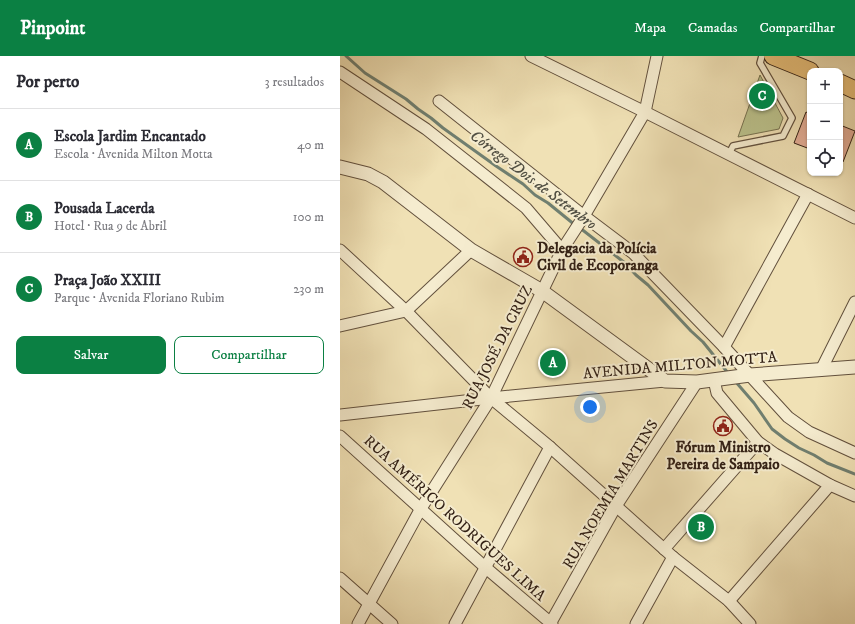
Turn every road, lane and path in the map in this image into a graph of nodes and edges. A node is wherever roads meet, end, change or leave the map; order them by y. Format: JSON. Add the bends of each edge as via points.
{"nodes":[{"id":1,"x":531,"y":56,"type":"edge"},
{"id":2,"x":657,"y":56,"type":"edge"},
{"id":3,"x":762,"y":56,"type":"edge"},
{"id":4,"x":772,"y":56,"type":"edge"},
{"id":5,"x":807,"y":70,"type":"edge"},
{"id":6,"x":340,"y":72,"type":"edge"},
{"id":7,"x":843,"y":85,"type":"edge"},
{"id":8,"x":855,"y":90,"type":"edge"},
{"id":9,"x":439,"y":101,"type":"dead end"},
{"id":10,"x":645,"y":112,"type":"junction"},
{"id":11,"x":729,"y":155,"type":"junction"},
{"id":12,"x":340,"y":167,"type":"edge"},
{"id":13,"x":808,"y":194,"type":"junction"},
{"id":14,"x":584,"y":216,"type":"junction"},
{"id":15,"x":855,"y":218,"type":"edge"},
{"id":16,"x":340,"y":250,"type":"edge"},
{"id":17,"x":471,"y":250,"type":"junction"},
{"id":18,"x":562,"y":250,"type":"junction"},
{"id":19,"x":542,"y":291,"type":"junction"},
{"id":20,"x":855,"y":302,"type":"edge"},
{"id":21,"x":406,"y":311,"type":"junction"},
{"id":22,"x":340,"y":326,"type":"edge"},
{"id":23,"x":724,"y":347,"type":"junction"},
{"id":24,"x":855,"y":368,"type":"edge"},
{"id":25,"x":821,"y":370,"type":"junction"},
{"id":26,"x":750,"y":375,"type":"junction"},
{"id":27,"x":714,"y":380,"type":"junction"},
{"id":28,"x":664,"y":382,"type":"junction"},
{"id":29,"x":697,"y":382,"type":"junction"},
{"id":30,"x":491,"y":398,"type":"junction"},
{"id":31,"x":340,"y":415,"type":"edge"},
{"id":32,"x":340,"y":436,"type":"edge"},
{"id":33,"x":758,"y":442,"type":"junction"},
{"id":34,"x":550,"y":447,"type":"junction"},
{"id":35,"x":855,"y":453,"type":"edge"},
{"id":36,"x":830,"y":485,"type":"junction"},
{"id":37,"x":855,"y":496,"type":"edge"},
{"id":38,"x":616,"y":506,"type":"junction"},
{"id":39,"x":420,"y":510,"type":"junction"},
{"id":40,"x":664,"y":549,"type":"junction"},
{"id":41,"x":673,"y":557,"type":"junction"},
{"id":42,"x":486,"y":568,"type":"junction"},
{"id":43,"x":340,"y":578,"type":"edge"},
{"id":44,"x":729,"y":601,"type":"junction"},
{"id":45,"x":369,"y":603,"type":"junction"},
{"id":46,"x":358,"y":624,"type":"edge"},
{"id":47,"x":392,"y":624,"type":"edge"},
{"id":48,"x":456,"y":624,"type":"edge"},
{"id":49,"x":551,"y":624,"type":"edge"},
{"id":50,"x":636,"y":624,"type":"edge"},
{"id":51,"x":750,"y":624,"type":"edge"}],
"edges":[{"from":1,"to":10,"type":"street"},
{"from":2,"to":10,"type":"street","name":"RUA JOSÉ DA CRUZ"},
{"from":3,"to":11,"type":"lane","via":[[760,63],[792,118],[783,136],[733,146]]},
{"from":4,"to":5,"type":"main road"},
{"from":6,"to":18,"type":"street","via":[[426,129],[526,208]]},
{"from":7,"to":8,"type":"main road"},
{"from":9,"to":14,"type":"street"},
{"from":10,"to":11,"type":"street"},
{"from":10,"to":14,"type":"street","name":"RUA JOSÉ DA CRUZ"},
{"from":11,"to":13,"type":"street"},
{"from":12,"to":17,"type":"street","via":[[368,174],[383,182]]},
{"from":13,"to":15,"type":"street"},
{"from":13,"to":23,"type":"street"},
{"from":14,"to":18,"type":"street","name":"RUA JOSÉ DA CRUZ"},
{"from":14,"to":23,"type":"street","via":[[633,253]]},
{"from":16,"to":21,"type":"street"},
{"from":17,"to":19,"type":"street"},
{"from":17,"to":21,"type":"street"},
{"from":18,"to":19,"type":"street","name":"RUA JOSÉ DA CRUZ"},
{"from":19,"to":28,"type":"street"},
{"from":19,"to":30,"type":"street","name":"RUA JOSÉ DA CRUZ"},
{"from":20,"to":25,"type":"street"},
{"from":21,"to":22,"type":"street"},
{"from":21,"to":30,"type":"street"},
{"from":23,"to":26,"type":"street"},
{"from":24,"to":25,"type":"street","name":"AVENIDA MILTON MOTTA"},
{"from":25,"to":26,"type":"street","name":"AVENIDA MILTON MOTTA"},
{"from":26,"to":27,"type":"street","name":"AVENIDA MILTON MOTTA"},
{"from":26,"to":35,"type":"street","via":[[788,417],[809,432]]},
{"from":27,"to":29,"type":"street","name":"AVENIDA MILTON MOTTA"},
{"from":27,"to":33,"type":"street","via":[[717,393]]},
{"from":28,"to":29,"type":"street","name":"AVENIDA MILTON MOTTA"},
{"from":28,"to":30,"type":"street","name":"AVENIDA MILTON MOTTA"},
{"from":29,"to":38,"type":"street","name":"RUA NOEMIA MARTINS"},
{"from":30,"to":31,"type":"street","name":"AVENIDA MILTON MOTTA"},
{"from":30,"to":34,"type":"street"},
{"from":30,"to":39,"type":"street","name":"RUA JOSÉ DA CRUZ"},
{"from":32,"to":39,"type":"street","name":"RUA AMÉRICO RODRIGUES LIMA"},
{"from":33,"to":36,"type":"street"},
{"from":33,"to":40,"type":"street"},
{"from":34,"to":38,"type":"street"},
{"from":34,"to":42,"type":"street"},
{"from":36,"to":37,"type":"street"},
{"from":36,"to":44,"type":"street"},
{"from":38,"to":40,"type":"street"},
{"from":38,"to":49,"type":"street","name":"RUA NOEMIA MARTINS"},
{"from":39,"to":42,"type":"street","name":"RUA AMÉRICO RODRIGUES LIMA"},
{"from":39,"to":45,"type":"street","name":"RUA JOSÉ DA CRUZ"},
{"from":40,"to":41,"type":"street"},
{"from":41,"to":44,"type":"street"},
{"from":41,"to":50,"type":"street"},
{"from":42,"to":48,"type":"street"},
{"from":42,"to":49,"type":"street","name":"RUA AMÉRICO RODRIGUES LIMA"},
{"from":43,"to":45,"type":"street"},
{"from":44,"to":51,"type":"street"},
{"from":45,"to":46,"type":"street","name":"RUA JOSÉ DA CRUZ"},
{"from":45,"to":47,"type":"street"}]}
